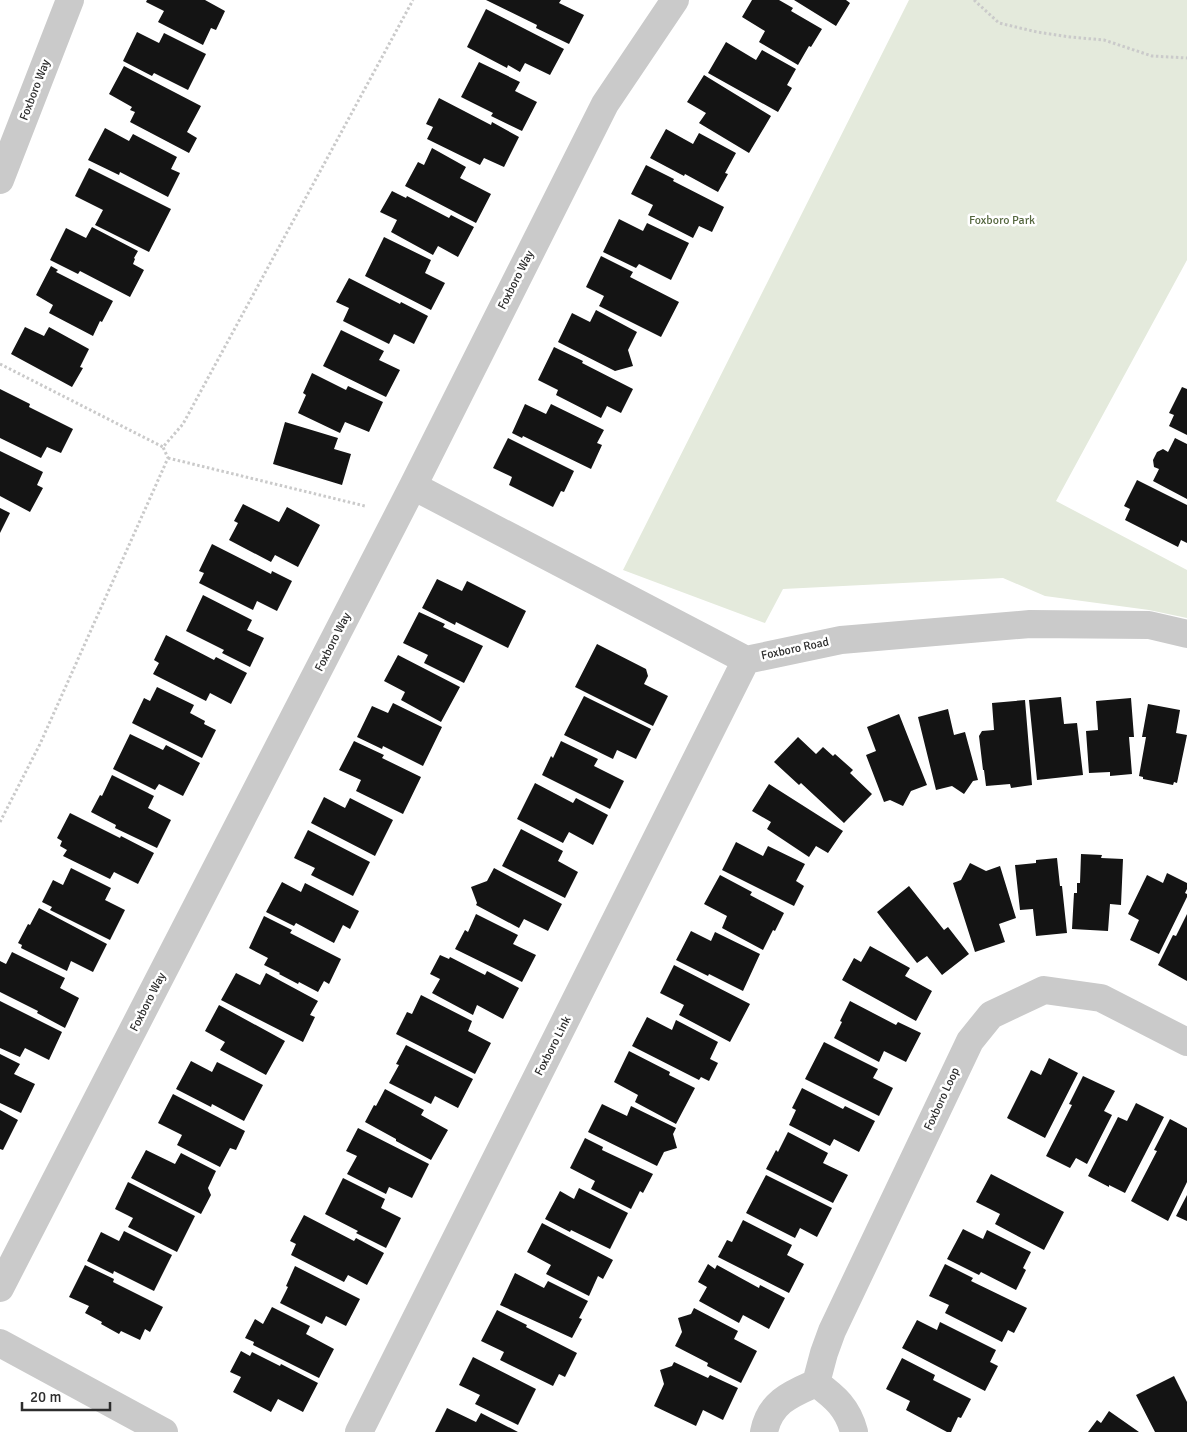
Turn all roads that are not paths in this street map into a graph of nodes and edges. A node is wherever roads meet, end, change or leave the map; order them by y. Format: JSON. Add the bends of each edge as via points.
{"nodes":[{"id":1,"x":70,"y":0,"type":"edge"},
{"id":2,"x":674,"y":0,"type":"edge"},
{"id":3,"x":0,"y":180,"type":"edge"},
{"id":4,"x":413,"y":486,"type":"junction"},
{"id":5,"x":1187,"y":634,"type":"edge"},
{"id":6,"x":746,"y":660,"type":"junction"},
{"id":7,"x":1187,"y":1042,"type":"edge"},
{"id":8,"x":0,"y":1288,"type":"edge"},
{"id":9,"x":0,"y":1343,"type":"edge"},
{"id":10,"x":816,"y":1382,"type":"junction"},
{"id":11,"x":164,"y":1432,"type":"edge"},
{"id":12,"x":359,"y":1432,"type":"edge"},
{"id":13,"x":764,"y":1432,"type":"edge"},
{"id":14,"x":854,"y":1432,"type":"edge"}],
"edges":[{"from":1,"to":3,"type":"street","name":"Foxboro Way"},
{"from":2,"to":4,"type":"street","name":"Foxboro Way","via":[[605,104]]},
{"from":4,"to":6,"type":"street","name":"Foxboro Road"},
{"from":4,"to":8,"type":"street","name":"Foxboro Way"},
{"from":5,"to":6,"type":"street","name":"Foxboro Road","via":[[1149,625],[1030,624],[841,640]]},
{"from":6,"to":12,"type":"street","name":"Foxboro Link"},
{"from":7,"to":10,"type":"street","name":"Foxboro Loop","via":[[1101,998],[1044,990],[991,1016],[970,1041],[832,1331]]},
{"from":9,"to":11,"type":"street"},
{"from":10,"to":13,"type":"street","via":[[774,1408]]},
{"from":10,"to":14,"type":"street","via":[[842,1405]]}]}
